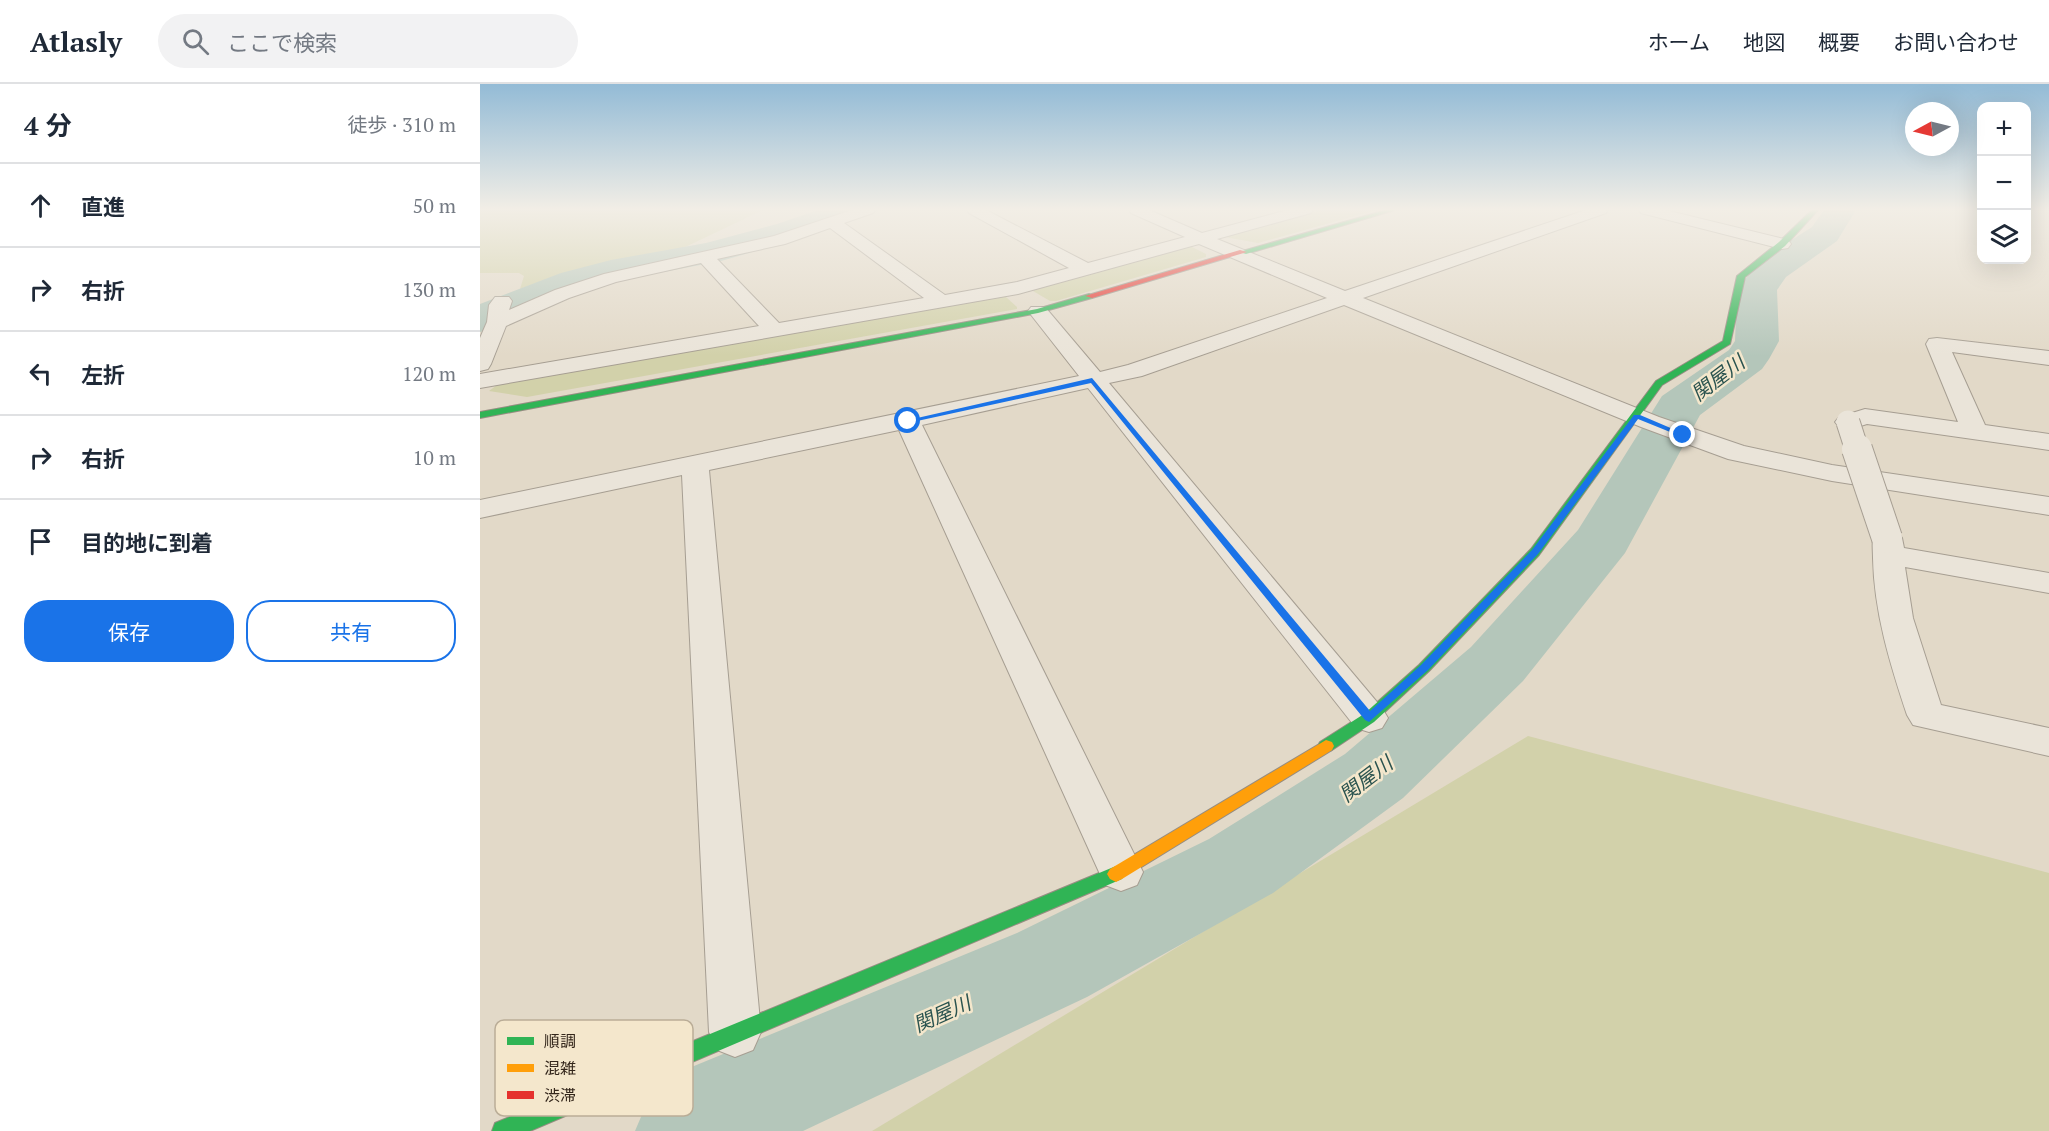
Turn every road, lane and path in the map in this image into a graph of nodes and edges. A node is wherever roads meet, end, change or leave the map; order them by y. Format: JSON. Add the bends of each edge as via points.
{"nodes":[{"id":1,"x":702,"y":259,"type":"edge"},
{"id":2,"x":707,"y":259,"type":"edge"},
{"id":3,"x":882,"y":259,"type":"edge"},
{"id":4,"x":1065,"y":259,"type":"edge"},
{"id":5,"x":1128,"y":259,"type":"edge"},
{"id":6,"x":1219,"y":259,"type":"edge"},
{"id":7,"x":1248,"y":259,"type":"edge"},
{"id":8,"x":1457,"y":259,"type":"edge"},
{"id":9,"x":1763,"y":259,"type":"edge"},
{"id":10,"x":1086,"y":270,"type":"junction"},
{"id":11,"x":1345,"y":297,"type":"junction"},
{"id":12,"x":941,"y":301,"type":"junction"},
{"id":13,"x":1038,"y":311,"type":"junction"},
{"id":14,"x":494,"y":313,"type":"edge"},
{"id":15,"x":774,"y":330,"type":"junction"},
{"id":16,"x":2049,"y":358,"type":"edge"},
{"id":17,"x":480,"y":364,"type":"edge"},
{"id":18,"x":1092,"y":380,"type":"junction"},
{"id":19,"x":480,"y":381,"type":"edge"},
{"id":20,"x":480,"y":415,"type":"edge"},
{"id":21,"x":1644,"y":419,"type":"junction"},
{"id":22,"x":908,"y":421,"type":"junction"},
{"id":23,"x":1975,"y":431,"type":"junction"},
{"id":24,"x":2049,"y":442,"type":"edge"},
{"id":25,"x":695,"y":465,"type":"junction"},
{"id":26,"x":2049,"y":507,"type":"edge"},
{"id":27,"x":480,"y":509,"type":"edge"},
{"id":28,"x":1889,"y":546,"type":"junction"},
{"id":29,"x":2049,"y":583,"type":"edge"},
{"id":30,"x":1369,"y":718,"type":"junction"},
{"id":31,"x":2049,"y":742,"type":"edge"},
{"id":32,"x":1121,"y":872,"type":"junction"},
{"id":33,"x":735,"y":1032,"type":"junction"},
{"id":34,"x":693,"y":1051,"type":"edge"},
{"id":35,"x":550,"y":1116,"type":"edge"},
{"id":36,"x":528,"y":1126,"type":"edge"}],
"edges":[{"from":1,"to":14,"type":"street","via":[[611,278]]},
{"from":2,"to":15,"type":"street"},
{"from":3,"to":12,"type":"street"},
{"from":4,"to":10,"type":"street"},
{"from":5,"to":10,"type":"street"},
{"from":6,"to":13,"type":"street"},
{"from":7,"to":11,"type":"street"},
{"from":8,"to":11,"type":"street"},
{"from":9,"to":21,"type":"street","via":[[1741,276],[1727,342],[1659,383]]},
{"from":10,"to":12,"type":"street","via":[[1018,288]]},
{"from":11,"to":18,"type":"street","via":[[1134,371]]},
{"from":11,"to":21,"type":"street"},
{"from":12,"to":15,"type":"street"},
{"from":13,"to":18,"type":"street"},
{"from":13,"to":20,"type":"street"},
{"from":14,"to":17,"type":"street"},
{"from":15,"to":19,"type":"street"},
{"from":16,"to":23,"type":"street","via":[[1937,344]]},
{"from":18,"to":22,"type":"street"},
{"from":18,"to":30,"type":"street"},
{"from":21,"to":26,"type":"street","via":[[1737,453],[1832,473]]},
{"from":21,"to":30,"type":"street","via":[[1535,552],[1424,668]]},
{"from":22,"to":25,"type":"street"},
{"from":22,"to":32,"type":"street"},
{"from":23,"to":24,"type":"street"},
{"from":23,"to":28,"type":"street","bridge":true,"via":[[1865,416],[1848,422]]},
{"from":25,"to":27,"type":"street"},
{"from":25,"to":33,"type":"street"},
{"from":28,"to":29,"type":"street"},
{"from":28,"to":31,"type":"street","via":[[1890,583],[1909,666],[1926,715]]},
{"from":30,"to":32,"type":"street"},
{"from":32,"to":33,"type":"street"},
{"from":33,"to":34,"type":"street"},
{"from":35,"to":36,"type":"street"}]}
